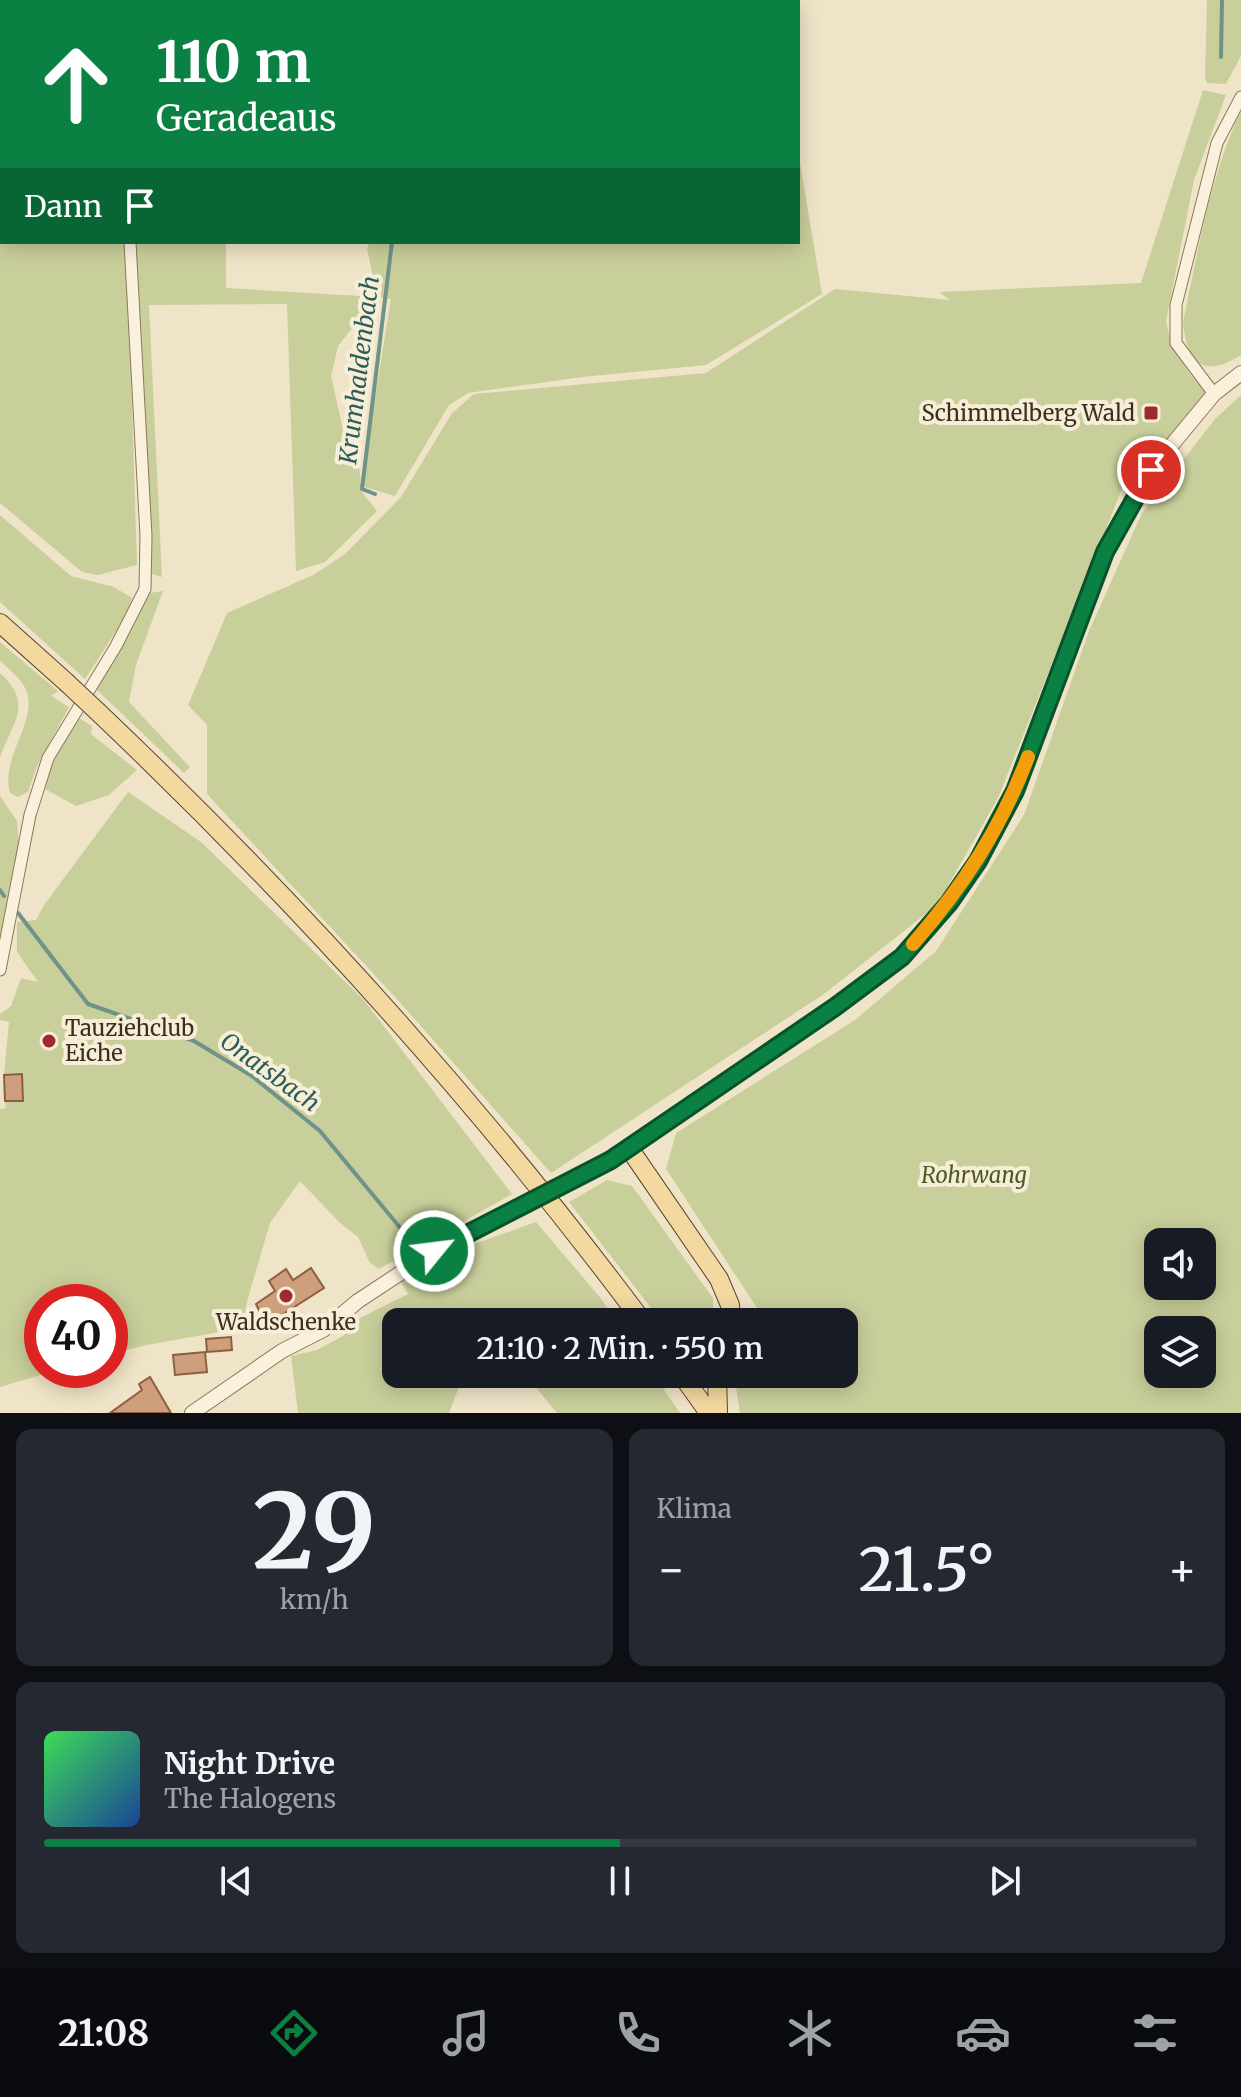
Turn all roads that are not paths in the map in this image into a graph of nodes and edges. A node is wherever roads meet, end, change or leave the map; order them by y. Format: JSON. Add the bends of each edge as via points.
{"nodes":[{"id":1,"x":1241,"y":97,"type":"edge"},
{"id":2,"x":130,"y":244,"type":"edge"},
{"id":3,"x":1241,"y":373,"type":"edge"},
{"id":4,"x":1214,"y":394,"type":"junction"},
{"id":5,"x":0,"y":623,"type":"edge"},
{"id":6,"x":0,"y":970,"type":"edge"},
{"id":7,"x":629,"y":1148,"type":"junction"},
{"id":8,"x":632,"y":1308,"type":"edge"},
{"id":9,"x":730,"y":1308,"type":"edge"},
{"id":10,"x":694,"y":1388,"type":"edge"},
{"id":11,"x":717,"y":1388,"type":"edge"},
{"id":12,"x":192,"y":1413,"type":"edge"},
{"id":13,"x":709,"y":1413,"type":"edge"},
{"id":14,"x":718,"y":1413,"type":"edge"}],
"edges":[{"from":1,"to":4,"type":"street","via":[[1217,143],[1176,305],[1176,343]]},
{"from":2,"to":6,"type":"street","via":[[145,589],[48,758],[30,815]]},
{"from":3,"to":4,"type":"street"},
{"from":4,"to":7,"type":"street","via":[[1151,470],[1105,552],[1015,791],[949,903],[902,957]]},
{"from":5,"to":8,"type":"main road","bridge":true,"via":[[227,837],[390,1010],[535,1182]]},
{"from":7,"to":9,"type":"main road","via":[[719,1279]]},
{"from":7,"to":12,"type":"street","bridge":true,"via":[[434,1251]]},
{"from":10,"to":13,"type":"main road"},
{"from":11,"to":14,"type":"main road"}]}
